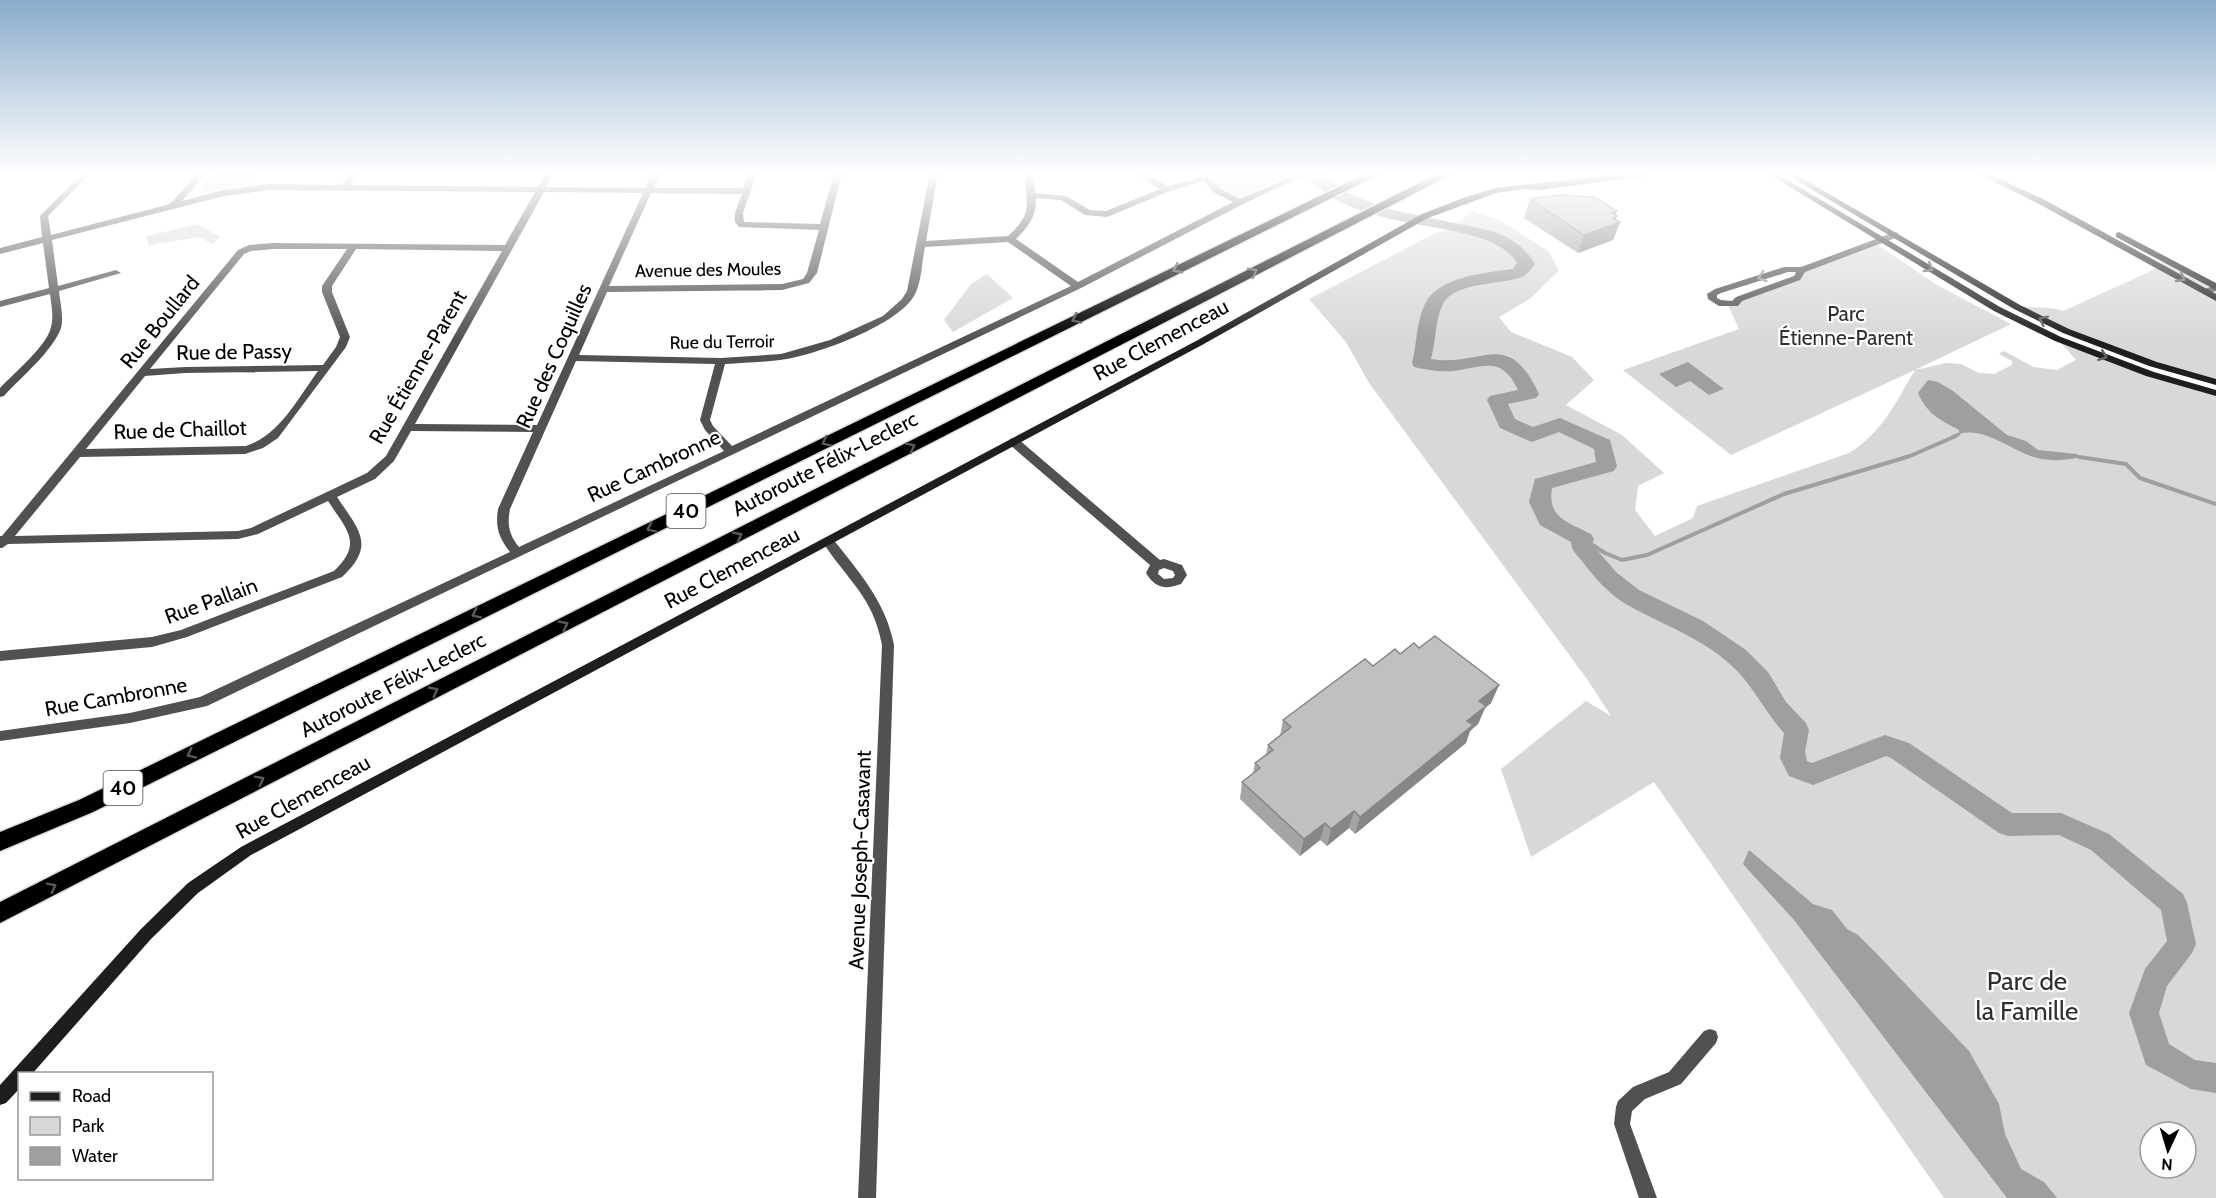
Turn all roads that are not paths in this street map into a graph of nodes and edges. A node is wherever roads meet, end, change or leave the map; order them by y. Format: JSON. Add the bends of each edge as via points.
{"nodes":[{"id":1,"x":45,"y":229,"type":"edge"},
{"id":2,"x":84,"y":229,"type":"edge"},
{"id":3,"x":520,"y":229,"type":"edge"},
{"id":4,"x":631,"y":229,"type":"edge"},
{"id":5,"x":824,"y":229,"type":"edge"},
{"id":6,"x":925,"y":229,"type":"edge"},
{"id":7,"x":1021,"y":229,"type":"edge"},
{"id":8,"x":1188,"y":229,"type":"edge"},
{"id":9,"x":1258,"y":229,"type":"edge"},
{"id":10,"x":1337,"y":229,"type":"edge"},
{"id":11,"x":1402,"y":229,"type":"edge"},
{"id":12,"x":1866,"y":229,"type":"edge"},
{"id":13,"x":1883,"y":229,"type":"edge"},
{"id":14,"x":2091,"y":229,"type":"edge"},
{"id":15,"x":2107,"y":229,"type":"edge"},
{"id":16,"x":1895,"y":236,"type":"junction"},
{"id":17,"x":46,"y":239,"type":"junction"},
{"id":18,"x":1010,"y":239,"type":"junction"},
{"id":19,"x":1884,"y":240,"type":"junction"},
{"id":20,"x":922,"y":244,"type":"junction"},
{"id":21,"x":352,"y":248,"type":"junction"},
{"id":22,"x":509,"y":248,"type":"junction"},
{"id":23,"x":0,"y":251,"type":"edge"},
{"id":24,"x":1802,"y":270,"type":"junction"},
{"id":25,"x":116,"y":273,"type":"dead end"},
{"id":26,"x":1078,"y":286,"type":"junction"},
{"id":27,"x":2216,"y":288,"type":"edge"},
{"id":28,"x":604,"y":289,"type":"junction"},
{"id":29,"x":54,"y":290,"type":"junction"},
{"id":30,"x":2204,"y":291,"type":"junction"},
{"id":31,"x":2216,"y":298,"type":"edge"},
{"id":32,"x":0,"y":304,"type":"edge"},
{"id":33,"x":573,"y":358,"type":"junction"},
{"id":34,"x":721,"y":361,"type":"junction"},
{"id":35,"x":326,"y":368,"type":"junction"},
{"id":36,"x":142,"y":373,"type":"junction"},
{"id":37,"x":2216,"y":382,"type":"edge"},
{"id":38,"x":2216,"y":393,"type":"edge"},
{"id":39,"x":0,"y":394,"type":"edge"},
{"id":40,"x":407,"y":427,"type":"junction"},
{"id":41,"x":541,"y":429,"type":"junction"},
{"id":42,"x":1014,"y":442,"type":"junction"},
{"id":43,"x":731,"y":452,"type":"junction"},
{"id":44,"x":76,"y":453,"type":"junction"},
{"id":45,"x":330,"y":495,"type":"junction"},
{"id":46,"x":828,"y":541,"type":"junction"},
{"id":47,"x":2,"y":542,"type":"edge"},
{"id":48,"x":517,"y":553,"type":"junction"},
{"id":49,"x":1158,"y":565,"type":"dead end"},
{"id":50,"x":0,"y":656,"type":"edge"},
{"id":51,"x":0,"y":736,"type":"edge"},
{"id":52,"x":0,"y":842,"type":"edge"},
{"id":53,"x":0,"y":914,"type":"edge"},
{"id":54,"x":1710,"y":1037,"type":"dead end"},
{"id":55,"x":22,"y":1072,"type":"edge"},
{"id":56,"x":18,"y":1076,"type":"edge"},
{"id":57,"x":0,"y":1097,"type":"edge"},
{"id":58,"x":867,"y":1198,"type":"edge"},
{"id":59,"x":1648,"y":1198,"type":"edge"}],
"edges":[{"from":1,"to":17,"type":"street"},
{"from":2,"to":17,"type":"street"},
{"from":3,"to":22,"type":"street","name":"Rue Étienne-Parent"},
{"from":4,"to":28,"type":"street","name":"Rue des Coquilles"},
{"from":5,"to":28,"type":"street","name":"Avenue des Moules","via":[[812,273],[796,285]]},
{"from":6,"to":20,"type":"street","name":"Rue du Terroir"},
{"from":7,"to":18,"type":"street"},
{"from":8,"to":26,"type":"street","name":"Rue Cambronne"},
{"from":9,"to":52,"type":"highway","name":"Autoroute Félix-Leclerc","number":"40","one_way":true,"via":[[96,801]]},
{"from":53,"to":10,"type":"highway","name":"Autoroute Félix-Leclerc","number":"40","one_way":true},
{"from":11,"to":42,"type":"street","name":"Rue Clemenceau","via":[[1267,307]]},
{"from":12,"to":19,"type":"street"},
{"from":13,"to":16,"type":"street"},
{"from":14,"to":30,"type":"street","one_way":true},
{"from":15,"to":27,"type":"street"},
{"from":16,"to":19,"type":"street"},
{"from":37,"to":16,"type":"street","one_way":true,"via":[[2153,364],[2066,331],[2016,307]]},
{"from":17,"to":23,"type":"street"},
{"from":17,"to":29,"type":"street"},
{"from":18,"to":20,"type":"street"},
{"from":18,"to":26,"type":"street"},
{"from":19,"to":24,"type":"street"},
{"from":19,"to":38,"type":"street","one_way":true,"via":[[1997,309],[2058,339],[2150,374]]},
{"from":20,"to":34,"type":"street","name":"Rue du Terroir","via":[[912,291],[886,318],[804,352]]},
{"from":21,"to":22,"type":"street","name":"Rue Boullard"},
{"from":21,"to":35,"type":"street","name":"Rue de Chaillot","via":[[327,286],[345,337]]},
{"from":21,"to":36,"type":"street","name":"Rue Boullard","via":[[273,246],[241,252]]},
{"from":22,"to":40,"type":"street","name":"Rue Étienne-Parent"},
{"from":24,"to":24,"type":"street","one_way":true,"via":[[1787,269],[1718,291],[1712,294],[1713,299],[1735,304],[1739,299],[1797,278]]},
{"from":25,"to":29,"type":"street"},
{"from":26,"to":43,"type":"street","name":"Rue Cambronne"},
{"from":27,"to":30,"type":"street"},
{"from":28,"to":33,"type":"street","name":"Rue des Coquilles"},
{"from":29,"to":32,"type":"street"},
{"from":29,"to":39,"type":"street","via":[[56,328],[45,346]]},
{"from":30,"to":31,"type":"street"},
{"from":33,"to":34,"type":"street","name":"Rue du Terroir"},
{"from":33,"to":41,"type":"street","name":"Rue des Coquilles"},
{"from":34,"to":43,"type":"street","via":[[705,420]]},
{"from":35,"to":36,"type":"street","name":"Rue de Passy"},
{"from":35,"to":44,"type":"street","name":"Rue de Chaillot","via":[[278,432],[261,446],[245,450]]},
{"from":36,"to":44,"type":"street","name":"Rue Boullard"},
{"from":40,"to":41,"type":"street"},
{"from":40,"to":45,"type":"street","name":"Rue Étienne-Parent","via":[[381,468]]},
{"from":41,"to":48,"type":"street","name":"Rue des Coquilles","via":[[504,509],[504,537]]},
{"from":42,"to":46,"type":"street","name":"Rue Clemenceau"},
{"from":42,"to":49,"type":"street"},
{"from":43,"to":48,"type":"street","name":"Rue Cambronne"},
{"from":44,"to":47,"type":"street","name":"Rue Boullard"},
{"from":45,"to":47,"type":"street","name":"Rue Étienne-Parent","via":[[238,535]]},
{"from":45,"to":50,"type":"street","name":"Rue Pallain","via":[[358,541],[354,558],[338,574],[183,634],[152,642]]},
{"from":46,"to":55,"type":"street","name":"Rue Clemenceau","via":[[246,851],[193,888],[154,926]]},
{"from":46,"to":58,"type":"street","name":"Avenue Joseph-Casavant","via":[[880,611],[888,645]]},
{"from":48,"to":51,"type":"street","name":"Rue Cambronne","via":[[201,702],[130,718]]},
{"from":54,"to":59,"type":"street","via":[[1675,1078],[1639,1093],[1624,1107],[1622,1124]]},
{"from":56,"to":57,"type":"street","name":"Rue Clemenceau"}]}
